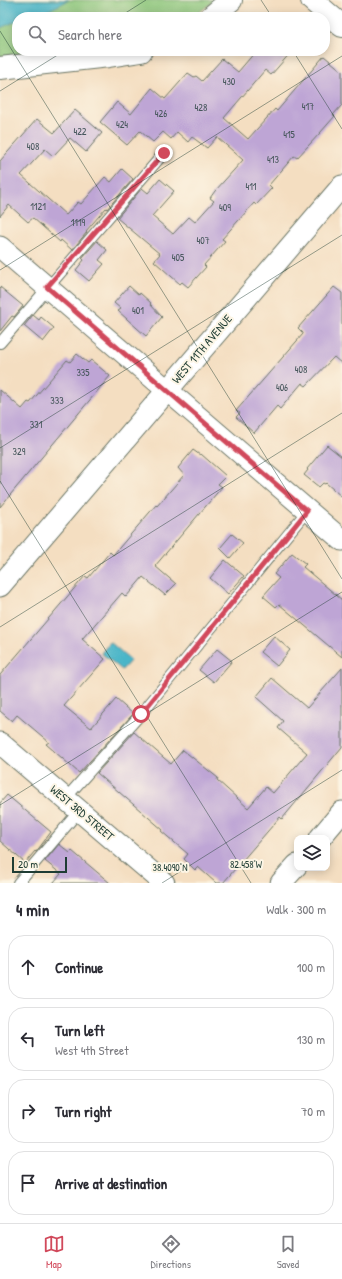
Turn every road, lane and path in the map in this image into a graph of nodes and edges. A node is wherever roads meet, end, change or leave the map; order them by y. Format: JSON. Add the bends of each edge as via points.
{"nodes":[{"id":1,"x":231,"y":0,"type":"edge"},
{"id":2,"x":312,"y":0,"type":"edge"},
{"id":3,"x":217,"y":12,"type":"edge"},
{"id":4,"x":326,"y":12,"type":"edge"},
{"id":5,"x":330,"y":16,"type":"edge"},
{"id":6,"x":342,"y":26,"type":"edge"},
{"id":7,"x":109,"y":56,"type":"edge"},
{"id":8,"x":0,"y":68,"type":"edge"},
{"id":9,"x":164,"y":153,"type":"dead end"},
{"id":10,"x":342,"y":186,"type":"edge"},
{"id":11,"x":0,"y":247,"type":"edge"},
{"id":12,"x":47,"y":287,"type":"junction"},
{"id":13,"x":0,"y":343,"type":"edge"},
{"id":14,"x":167,"y":390,"type":"junction"},
{"id":15,"x":307,"y":511,"type":"junction"},
{"id":16,"x":342,"y":540,"type":"edge"},
{"id":17,"x":0,"y":586,"type":"edge"},
{"id":18,"x":0,"y":743,"type":"edge"},
{"id":19,"x":72,"y":805,"type":"junction"},
{"id":20,"x":342,"y":812,"type":"edge"},
{"id":21,"x":323,"y":835,"type":"edge"},
{"id":22,"x":294,"y":868,"type":"edge"},
{"id":23,"x":18,"y":883,"type":"edge"},
{"id":24,"x":164,"y":883,"type":"edge"},
{"id":25,"x":281,"y":883,"type":"edge"}],
"edges":[{"from":1,"to":3,"type":"street"},
{"from":2,"to":4,"type":"street"},
{"from":5,"to":6,"type":"street"},
{"from":7,"to":8,"type":"street"},
{"from":9,"to":12,"type":"lane"},
{"from":10,"to":14,"type":"street","name":"WEST 11TH AVENUE"},
{"from":11,"to":12,"type":"street"},
{"from":12,"to":13,"type":"lane"},
{"from":12,"to":14,"type":"street"},
{"from":14,"to":15,"type":"street"},
{"from":14,"to":17,"type":"street","name":"WEST 11TH AVENUE"},
{"from":15,"to":16,"type":"street"},
{"from":15,"to":19,"type":"lane","via":[[146,708]]},
{"from":18,"to":19,"type":"street","name":"WEST 3RD STREET"},
{"from":19,"to":23,"type":"lane"},
{"from":19,"to":24,"type":"street","name":"WEST 3RD STREET"},
{"from":20,"to":21,"type":"street"},
{"from":22,"to":25,"type":"street"}]}
